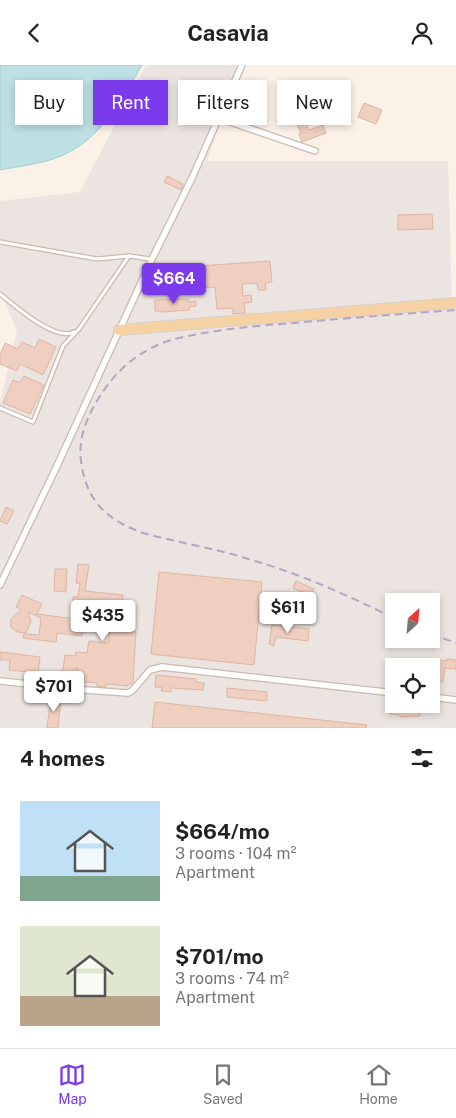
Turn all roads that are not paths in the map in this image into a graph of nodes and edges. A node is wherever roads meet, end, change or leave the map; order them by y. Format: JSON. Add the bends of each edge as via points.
{"nodes":[{"id":1,"x":242,"y":65,"type":"edge"},
{"id":2,"x":235,"y":80,"type":"edge"},
{"id":3,"x":216,"y":125,"type":"edge"},
{"id":4,"x":239,"y":125,"type":"edge"},
{"id":5,"x":315,"y":151,"type":"dead end"},
{"id":6,"x":0,"y":242,"type":"edge"},
{"id":7,"x":129,"y":256,"type":"junction"},
{"id":8,"x":152,"y":259,"type":"junction"},
{"id":9,"x":0,"y":294,"type":"edge"},
{"id":10,"x":456,"y":303,"type":"edge"},
{"id":11,"x":79,"y":329,"type":"junction"},
{"id":12,"x":119,"y":330,"type":"junction"},
{"id":13,"x":0,"y":408,"type":"edge"},
{"id":14,"x":0,"y":585,"type":"edge"},
{"id":15,"x":0,"y":681,"type":"edge"},
{"id":16,"x":385,"y":692,"type":"edge"},
{"id":17,"x":440,"y":698,"type":"edge"},
{"id":18,"x":456,"y":700,"type":"edge"}],
"edges":[{"from":1,"to":2,"type":"street"},
{"from":3,"to":8,"type":"street"},
{"from":4,"to":5,"type":"street"},
{"from":6,"to":7,"type":"lane","via":[[97,259]]},
{"from":7,"to":8,"type":"lane"},
{"from":7,"to":11,"type":"lane"},
{"from":8,"to":12,"type":"street"},
{"from":9,"to":11,"type":"lane","via":[[49,328],[63,333]]},
{"from":10,"to":12,"type":"main road"},
{"from":11,"to":13,"type":"lane","via":[[63,346],[33,422]]},
{"from":12,"to":14,"type":"street"},
{"from":15,"to":16,"type":"street","via":[[128,693],[150,670],[162,667]]},
{"from":17,"to":18,"type":"street"}]}
